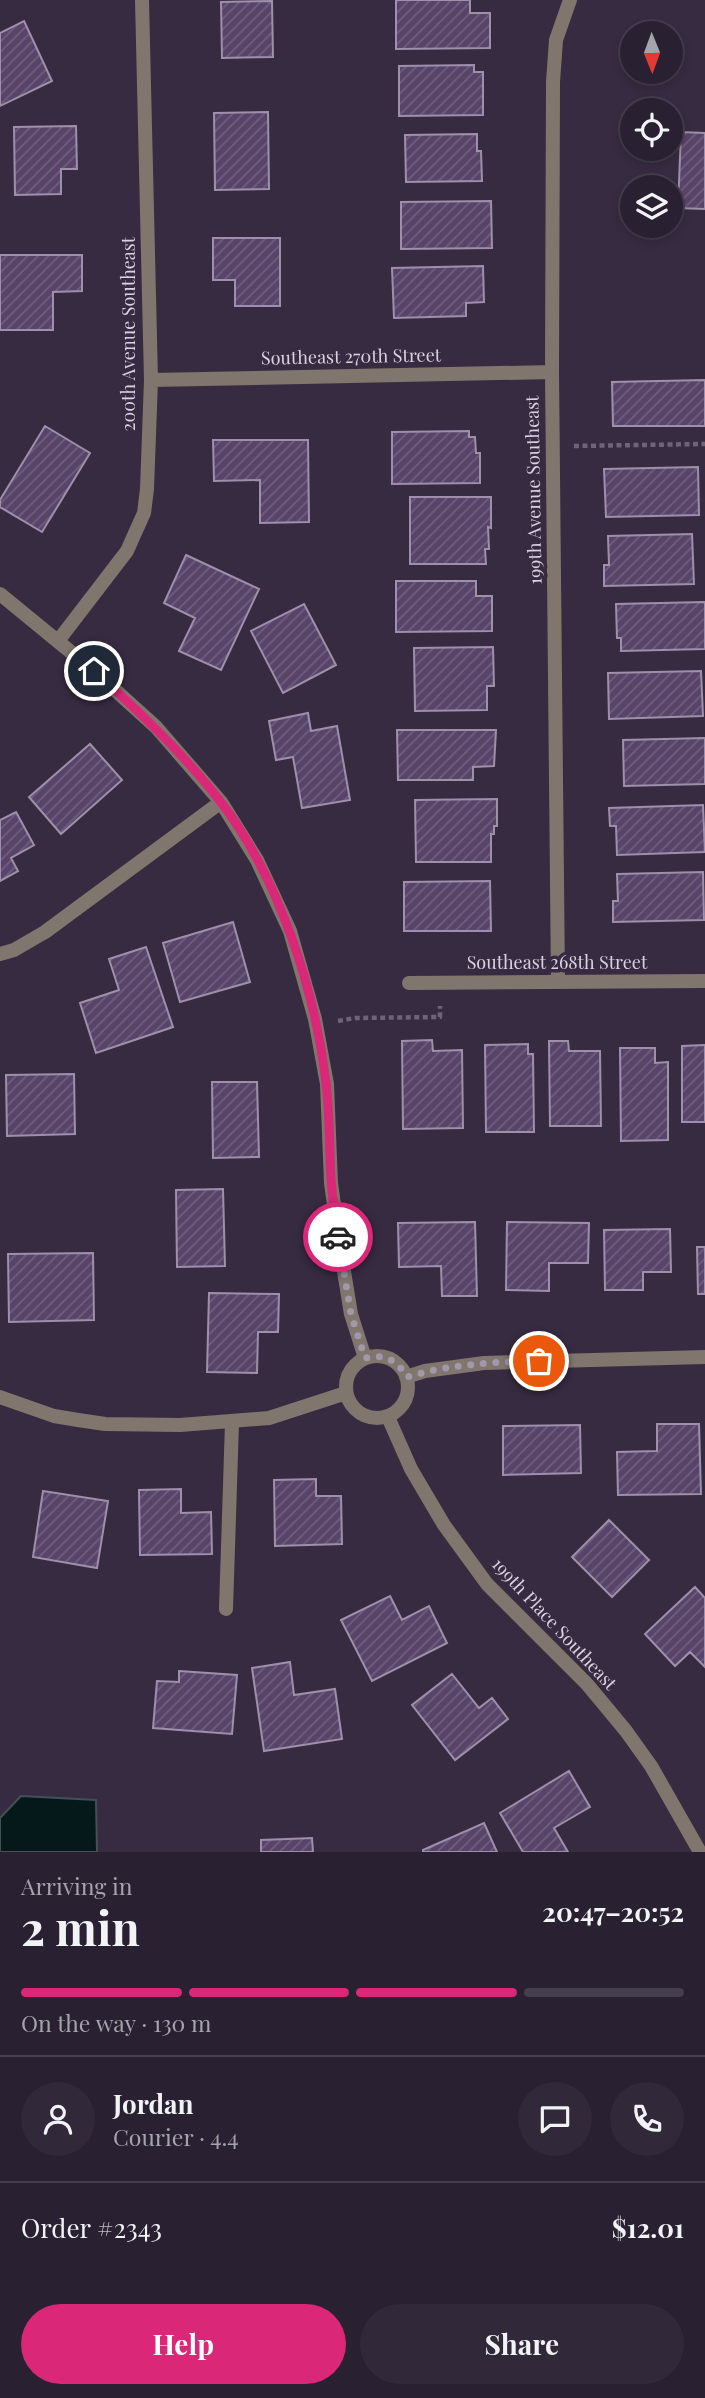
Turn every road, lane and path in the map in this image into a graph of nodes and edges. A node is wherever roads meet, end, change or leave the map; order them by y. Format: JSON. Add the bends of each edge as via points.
{"nodes":[{"id":1,"x":142,"y":0,"type":"edge"},
{"id":2,"x":570,"y":0,"type":"edge"},
{"id":3,"x":552,"y":372,"type":"junction"},
{"id":4,"x":151,"y":380,"type":"junction"},
{"id":5,"x":705,"y":444,"type":"edge"},
{"id":6,"x":552,"y":446,"type":"junction"},
{"id":7,"x":0,"y":594,"type":"edge"},
{"id":8,"x":58,"y":641,"type":"junction"},
{"id":9,"x":221,"y":802,"type":"junction"},
{"id":10,"x":0,"y":954,"type":"edge"},
{"id":11,"x":705,"y":981,"type":"edge"},
{"id":12,"x":558,"y":982,"type":"junction"},
{"id":13,"x":409,"y":983,"type":"dead end"},
{"id":14,"x":439,"y":983,"type":"junction"},
{"id":15,"x":317,"y":1026,"type":"junction"},
{"id":16,"x":705,"y":1357,"type":"edge"},
{"id":17,"x":365,"y":1358,"type":"junction"},
{"id":18,"x":407,"y":1377,"type":"junction"},
{"id":19,"x":346,"y":1393,"type":"junction"},
{"id":20,"x":0,"y":1397,"type":"edge"},
{"id":21,"x":388,"y":1417,"type":"junction"},
{"id":22,"x":232,"y":1423,"type":"junction"},
{"id":23,"x":226,"y":1609,"type":"dead end"},
{"id":24,"x":700,"y":1852,"type":"edge"}],
"edges":[{"from":1,"to":4,"type":"street","name":"200th Avenue Southeast"},
{"from":2,"to":3,"type":"street","name":"199th Avenue Southeast","via":[[556,40],[553,82]]},
{"from":3,"to":4,"type":"street","name":"Southeast 270th Street"},
{"from":3,"to":6,"type":"street","name":"199th Avenue Southeast"},
{"from":4,"to":8,"type":"street","name":"200th Avenue Southeast","via":[[144,513],[127,551]]},
{"from":5,"to":6,"type":"path"},
{"from":6,"to":12,"type":"street","name":"199th Avenue Southeast"},
{"from":7,"to":8,"type":"street"},
{"from":8,"to":9,"type":"street","via":[[156,727]]},
{"from":9,"to":10,"type":"street","via":[[45,932]]},
{"from":9,"to":15,"type":"street","via":[[257,860],[290,931]]},
{"from":11,"to":12,"type":"street","name":"Southeast 268th Street"},
{"from":12,"to":14,"type":"street","name":"Southeast 268th Street"},
{"from":13,"to":14,"type":"street","name":"Southeast 268th Street"},
{"from":14,"to":15,"type":"path","via":[[440,1017],[355,1018]]},
{"from":15,"to":17,"type":"street","via":[[327,1084],[331,1183],[339,1241],[351,1314]]},
{"from":16,"to":18,"type":"street","via":[[484,1363]]},
{"from":17,"to":18,"type":"street","via":[[390,1358]]},
{"from":17,"to":19,"type":"street","via":[[348,1374]]},
{"from":18,"to":21,"type":"street","via":[[406,1399]]},
{"from":19,"to":21,"type":"street","via":[[354,1409],[364,1416]]},
{"from":19,"to":22,"type":"street","via":[[269,1418]]},
{"from":20,"to":22,"type":"street","via":[[54,1416],[106,1424]]},
{"from":21,"to":24,"type":"street","name":"199th Place Southeast","via":[[411,1469],[444,1525],[487,1584],[587,1684],[626,1731]]},
{"from":22,"to":23,"type":"street"}]}
